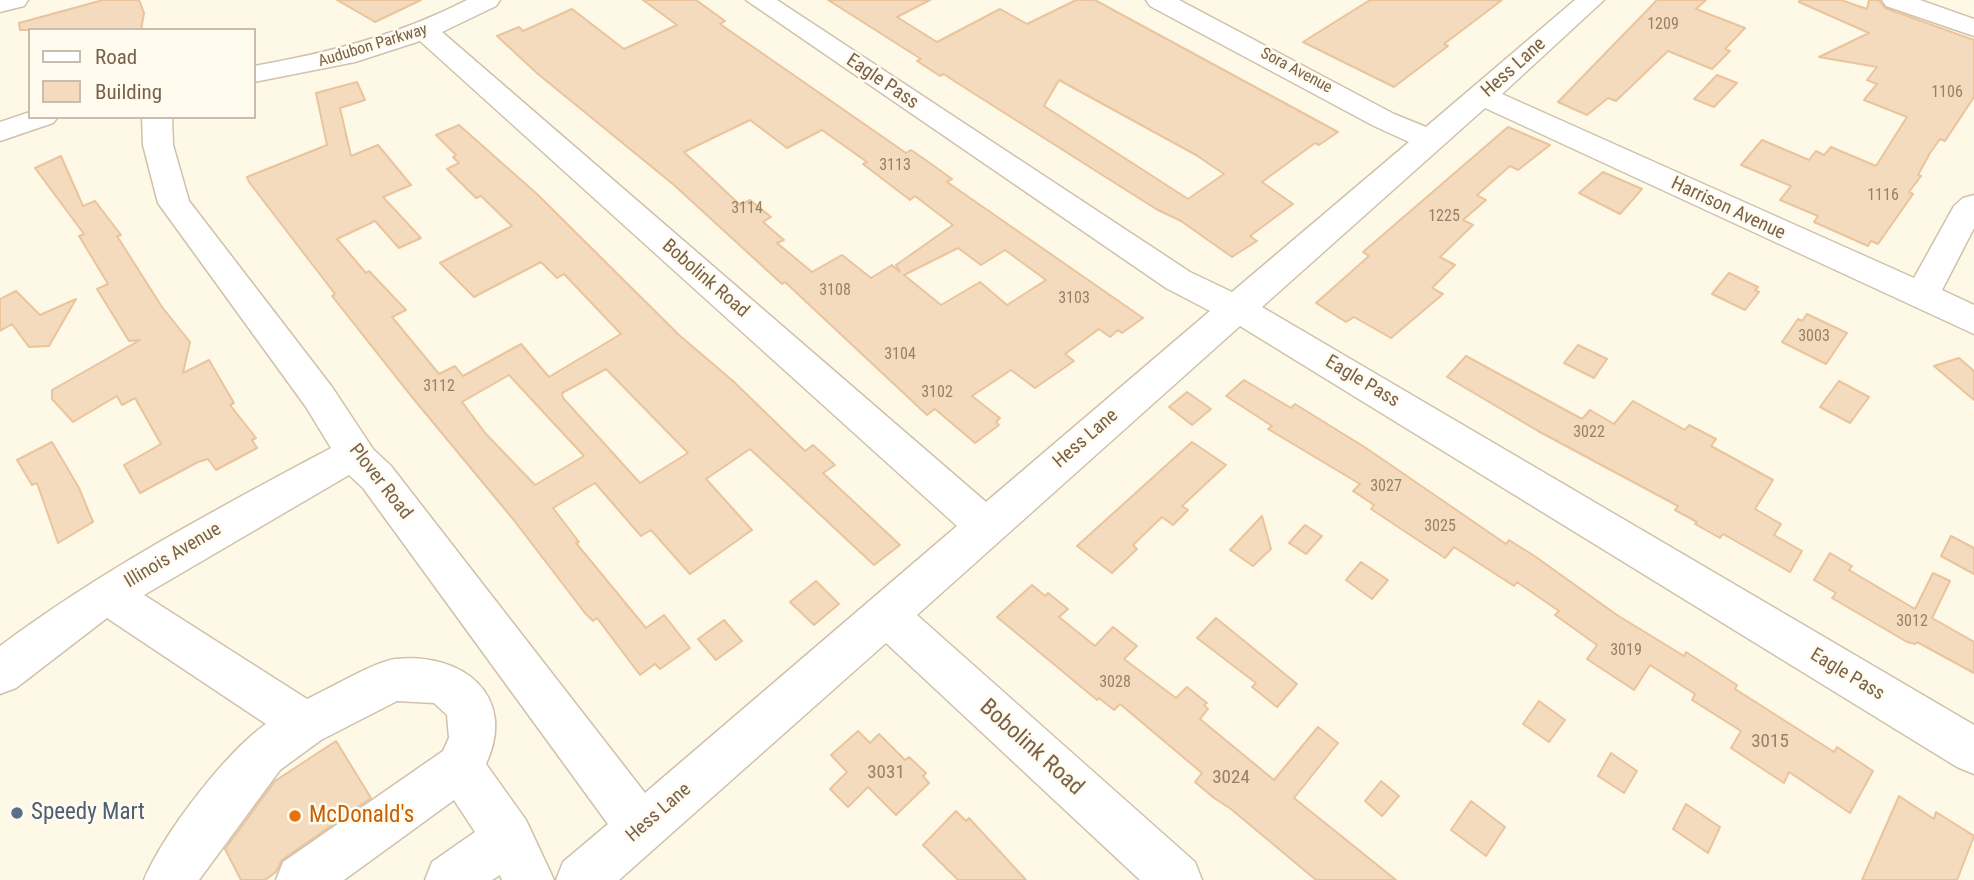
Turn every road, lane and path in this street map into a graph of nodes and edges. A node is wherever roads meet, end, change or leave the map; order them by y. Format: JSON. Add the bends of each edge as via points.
{"nodes":[{"id":1,"x":15,"y":0,"type":"edge"},
{"id":2,"x":487,"y":0,"type":"edge"},
{"id":3,"x":759,"y":0,"type":"edge"},
{"id":4,"x":1159,"y":0,"type":"edge"},
{"id":5,"x":1895,"y":0,"type":"edge"},
{"id":6,"x":1576,"y":3,"type":"edge"},
{"id":7,"x":0,"y":4,"type":"edge"},
{"id":8,"x":1974,"y":28,"type":"edge"},
{"id":9,"x":425,"y":32,"type":"junction"},
{"id":10,"x":256,"y":75,"type":"edge"},
{"id":11,"x":1483,"y":96,"type":"junction"},
{"id":12,"x":37,"y":119,"type":"edge"},
{"id":13,"x":158,"y":119,"type":"edge"},
{"id":14,"x":0,"y":132,"type":"edge"},
{"id":15,"x":1433,"y":141,"type":"junction"},
{"id":16,"x":1974,"y":205,"type":"edge"},
{"id":17,"x":1922,"y":295,"type":"junction"},
{"id":18,"x":1235,"y":310,"type":"junction"},
{"id":19,"x":1974,"y":321,"type":"edge"},
{"id":20,"x":355,"y":453,"type":"junction"},
{"id":21,"x":986,"y":527,"type":"junction"},
{"id":22,"x":108,"y":594,"type":"junction"},
{"id":23,"x":886,"y":615,"type":"junction"},
{"id":24,"x":5,"y":660,"type":"edge"},
{"id":25,"x":305,"y":724,"type":"junction"},
{"id":26,"x":1974,"y":751,"type":"edge"},
{"id":27,"x":460,"y":767,"type":"junction"},
{"id":28,"x":642,"y":829,"type":"junction"},
{"id":29,"x":518,"y":859,"type":"edge"},
{"id":30,"x":169,"y":880,"type":"edge"},
{"id":31,"x":301,"y":880,"type":"edge"},
{"id":32,"x":450,"y":880,"type":"edge"},
{"id":33,"x":581,"y":880,"type":"edge"},
{"id":34,"x":1177,"y":880,"type":"edge"}],
"edges":[{"from":1,"to":7,"type":"street"},
{"from":2,"to":9,"type":"street","name":"Audubon Parkway"},
{"from":3,"to":18,"type":"street","name":"Eagle Pass","via":[[1178,280]]},
{"from":4,"to":15,"type":"street","name":"Sora Avenue","via":[[1384,120]]},
{"from":5,"to":8,"type":"street"},
{"from":6,"to":11,"type":"street","name":"Hess Lane"},
{"from":9,"to":10,"type":"street","name":"Audubon Parkway","via":[[338,59]]},
{"from":9,"to":21,"type":"street","name":"Bobolink Road"},
{"from":11,"to":15,"type":"street","name":"Hess Lane"},
{"from":11,"to":17,"type":"street","name":"Harrison Avenue"},
{"from":12,"to":14,"type":"street"},
{"from":13,"to":20,"type":"street","name":"Plover Road","via":[[158,145],[174,203],[319,397]]},
{"from":15,"to":18,"type":"street","name":"Hess Lane"},
{"from":16,"to":17,"type":"street"},
{"from":17,"to":19,"type":"street","name":"Harrison Avenue"},
{"from":18,"to":21,"type":"street","name":"Hess Lane"},
{"from":18,"to":26,"type":"street","name":"Eagle Pass","via":[[1262,322]]},
{"from":20,"to":22,"type":"street","name":"Illinois Avenue"},
{"from":20,"to":28,"type":"street","name":"Plover Road"},
{"from":21,"to":23,"type":"street","name":"Hess Lane"},
{"from":22,"to":24,"type":"street","name":"Illinois Avenue"},
{"from":22,"to":25,"type":"street"},
{"from":23,"to":28,"type":"street","name":"Hess Lane"},
{"from":23,"to":34,"type":"street","name":"Bobolink Road"},
{"from":25,"to":27,"type":"street","via":[[394,680],[444,683],[470,705],[473,740]]},
{"from":25,"to":30,"type":"street","via":[[263,754]]},
{"from":27,"to":29,"type":"street"},
{"from":27,"to":31,"type":"street"},
{"from":28,"to":33,"type":"street","name":"Hess Lane"},
{"from":29,"to":32,"type":"street"}]}
